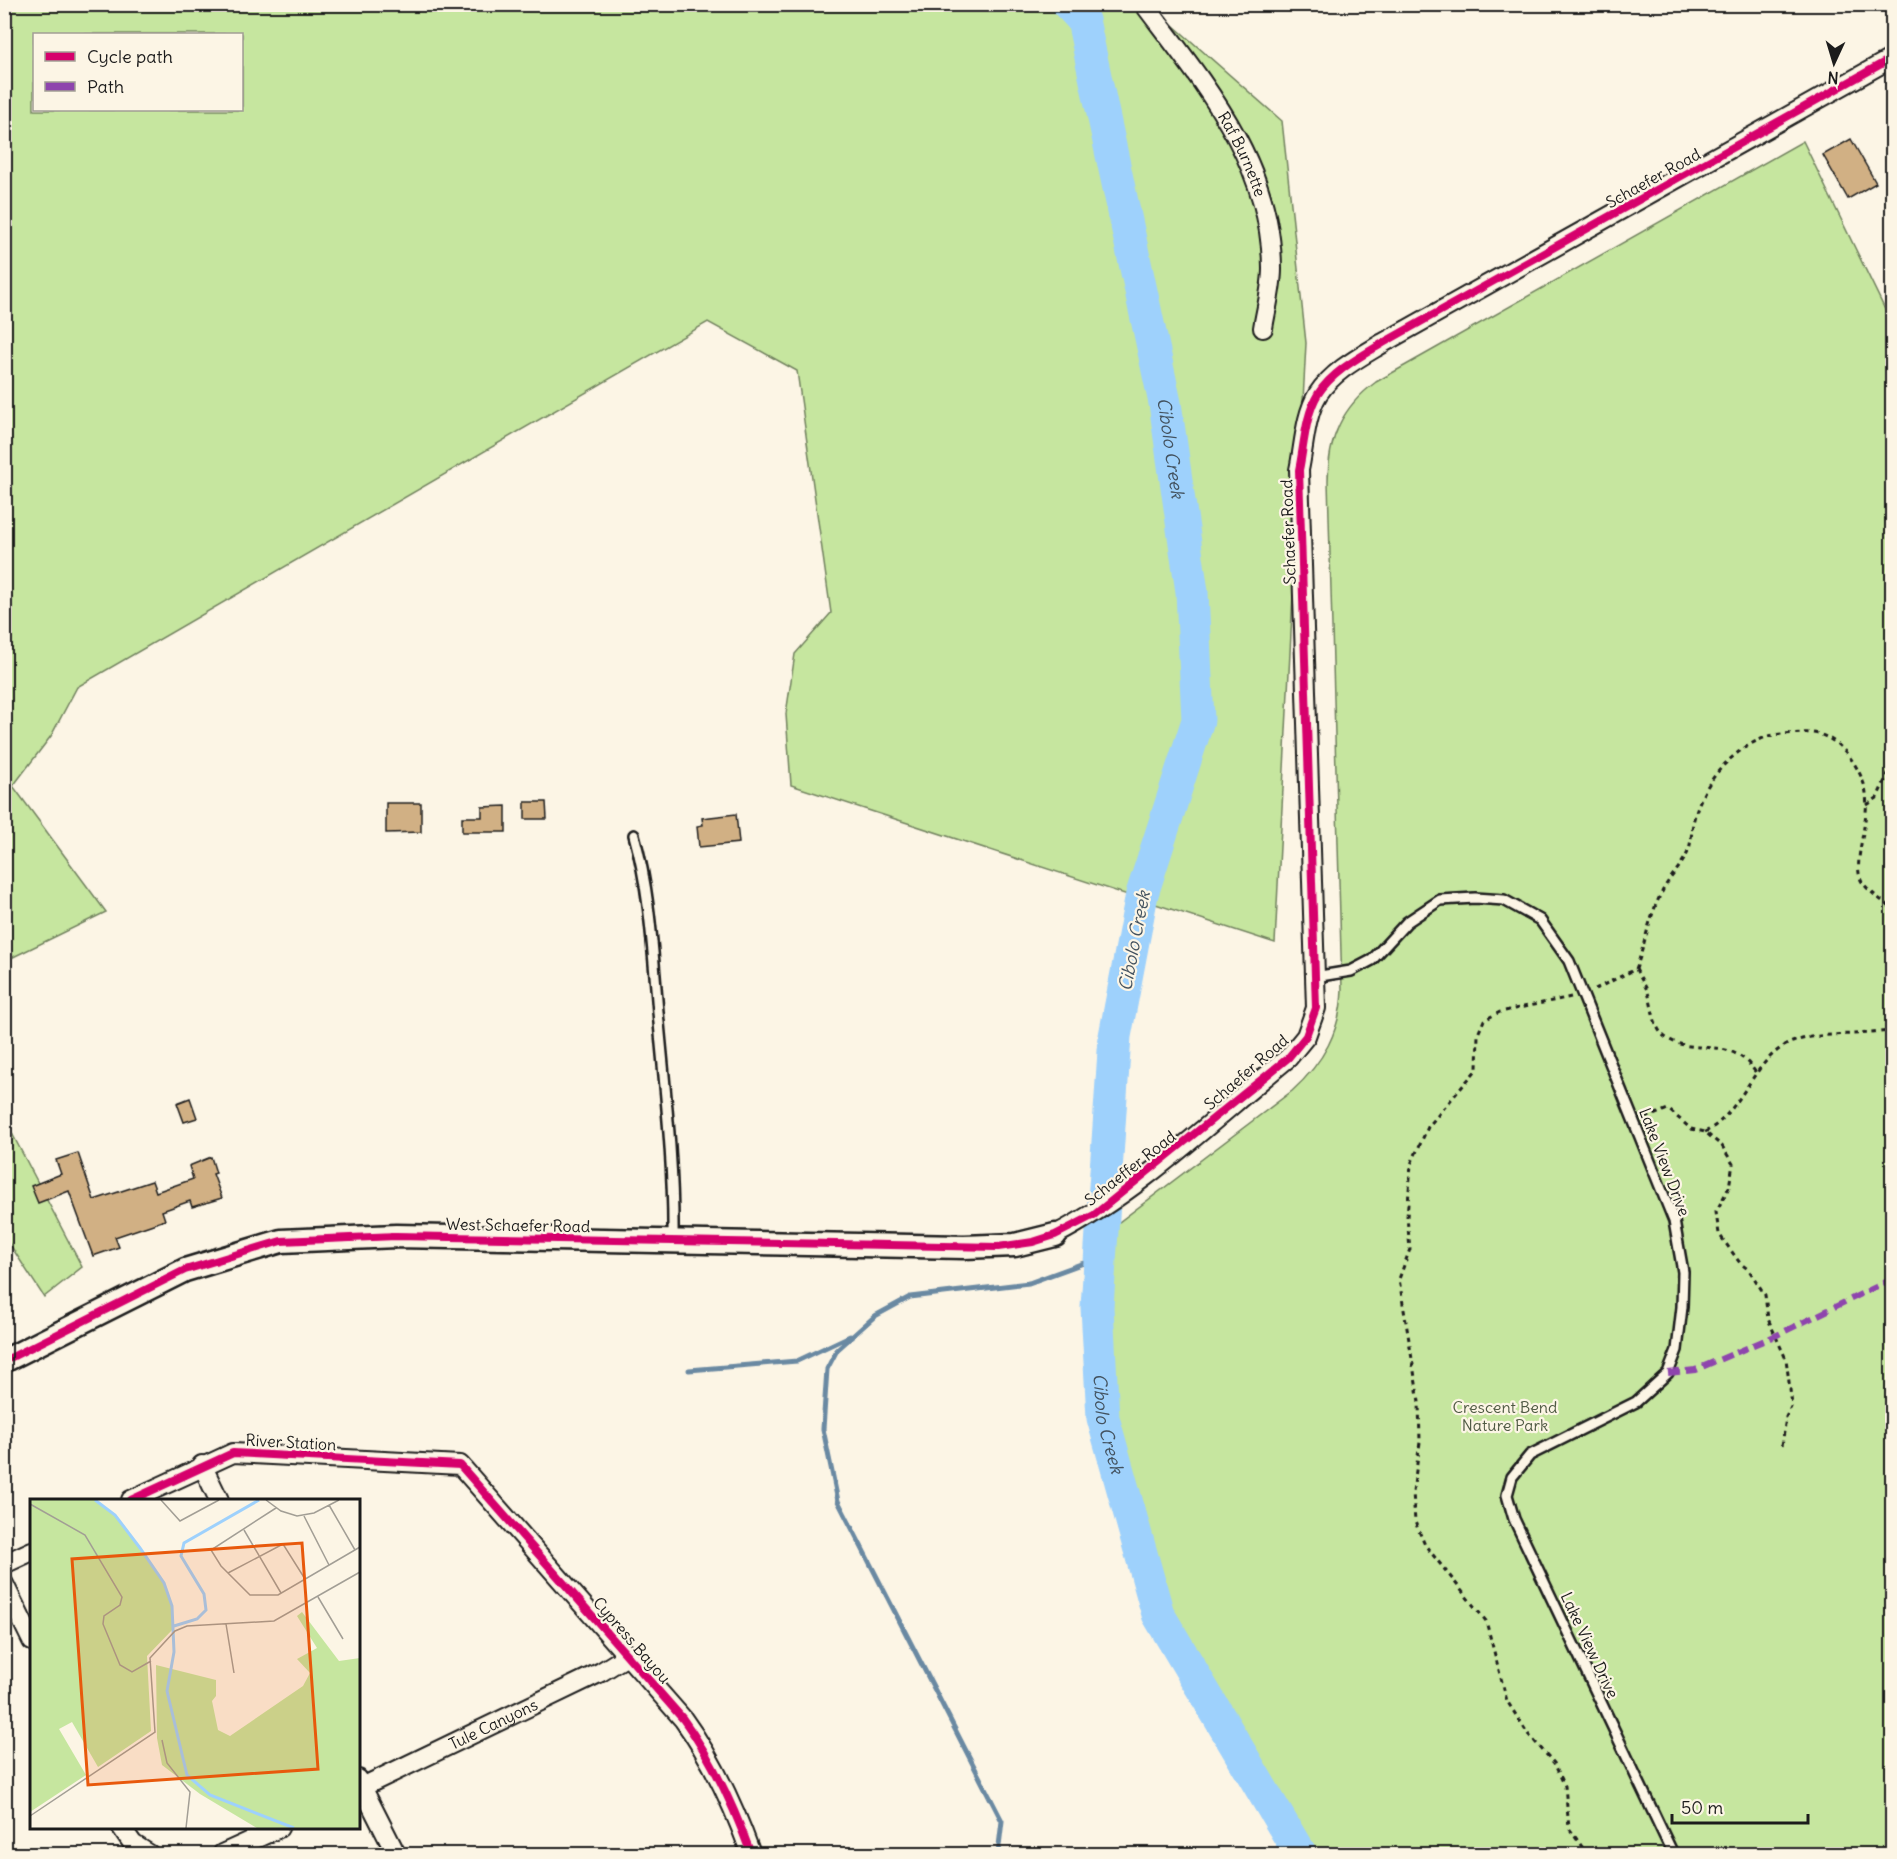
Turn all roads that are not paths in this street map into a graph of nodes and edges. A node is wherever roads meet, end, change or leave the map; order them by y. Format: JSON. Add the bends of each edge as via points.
{"nodes":[{"id":1,"x":1144,"y":4,"type":"edge"},
{"id":2,"x":1893,"y":58,"type":"edge"},
{"id":3,"x":1263,"y":328,"type":"dead end"},
{"id":4,"x":634,"y":835,"type":"dead end"},
{"id":5,"x":1314,"y":977,"type":"junction"},
{"id":6,"x":1189,"y":1139,"type":"joint"},
{"id":7,"x":1055,"y":1235,"type":"joint"},
{"id":8,"x":673,"y":1242,"type":"junction"},
{"id":9,"x":4,"y":1360,"type":"edge"},
{"id":10,"x":201,"y":1465,"type":"junction"},
{"id":11,"x":460,"y":1465,"type":"joint"},
{"id":12,"x":133,"y":1499,"type":"edge"},
{"id":13,"x":218,"y":1499,"type":"edge"},
{"id":14,"x":30,"y":1552,"type":"edge"},
{"id":15,"x":4,"y":1564,"type":"edge"},
{"id":16,"x":4,"y":1584,"type":"edge"},
{"id":17,"x":30,"y":1637,"type":"edge"},
{"id":18,"x":627,"y":1656,"type":"junction"},
{"id":19,"x":360,"y":1785,"type":"edge"},
{"id":20,"x":123,"y":1829,"type":"edge"},
{"id":21,"x":275,"y":1829,"type":"edge"},
{"id":22,"x":149,"y":1854,"type":"edge"},
{"id":23,"x":222,"y":1854,"type":"edge"},
{"id":24,"x":396,"y":1854,"type":"edge"},
{"id":25,"x":751,"y":1854,"type":"edge"},
{"id":26,"x":1673,"y":1854,"type":"edge"}],
"edges":[{"from":1,"to":3,"type":"street","name":"Raf Burnette","via":[[1238,136],[1257,186],[1269,230],[1272,270]]},
{"from":2,"to":5,"type":"street","name":"Schaefer Road","via":[[1383,343],[1343,368],[1317,395],[1299,470]]},
{"from":4,"to":8,"type":"lane","via":[[648,920],[672,1149]]},
{"from":5,"to":6,"type":"street","name":"Schaefer Road","via":[[1316,1008],[1306,1036],[1288,1058]]},
{"from":5,"to":26,"type":"lane","name":"Lake View Drive","via":[[1351,971],[1372,960],[1407,922],[1440,900],[1475,898],[1504,900],[1540,920],[1569,961],[1583,994],[1674,1221],[1683,1272],[1677,1350],[1668,1373],[1636,1402],[1530,1455],[1512,1477],[1507,1495],[1514,1519]]},
{"from":6,"to":7,"type":"street","name":"Schaeffer Road","via":[[1094,1215]]},
{"from":7,"to":8,"type":"street","name":"West Schaefer Road","via":[[998,1247]]},
{"from":8,"to":9,"type":"street","name":"West Schaefer Road","via":[[396,1236],[281,1241],[185,1270]]},
{"from":10,"to":11,"type":"street","name":"River Station","via":[[233,1453]]},
{"from":10,"to":12,"type":"street","name":"River Station"},
{"from":10,"to":13,"type":"street"},
{"from":11,"to":18,"type":"street","name":"Cypress Bayou"},
{"from":14,"to":15,"type":"street"},
{"from":16,"to":17,"type":"street"},
{"from":18,"to":19,"type":"street","name":"Tule Canyons"},
{"from":18,"to":25,"type":"street","name":"Cypress Bayou","via":[[702,1745]]},
{"from":19,"to":24,"type":"street"},
{"from":20,"to":22,"type":"street","via":[[133,1844]]},
{"from":21,"to":23,"type":"street"}]}
